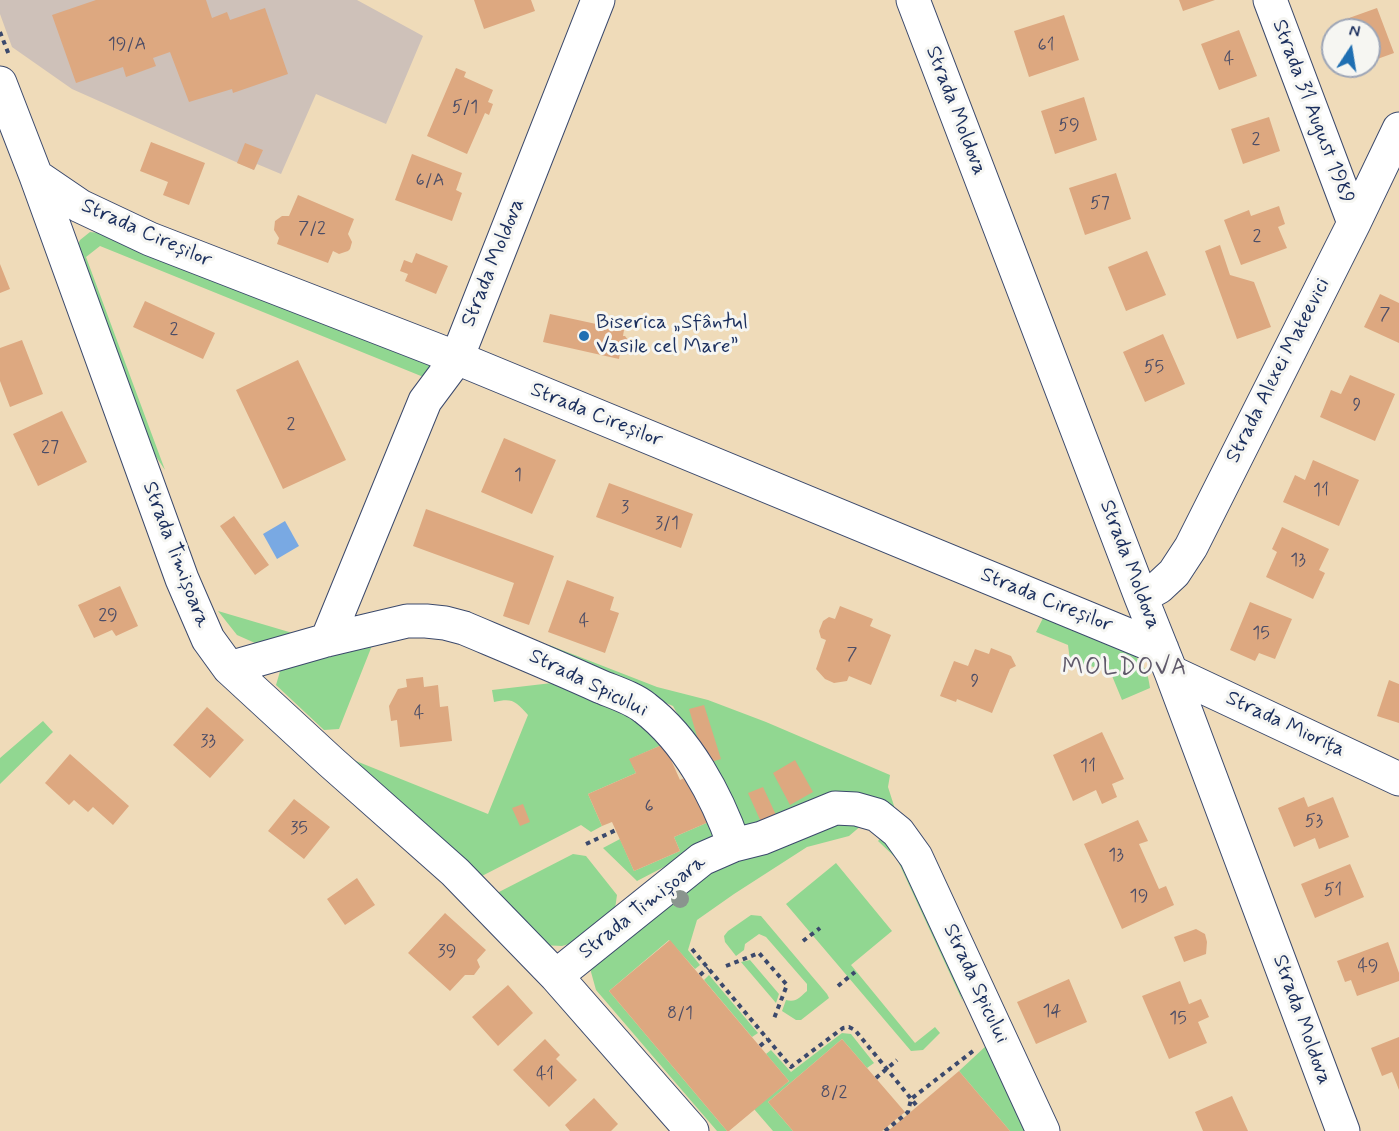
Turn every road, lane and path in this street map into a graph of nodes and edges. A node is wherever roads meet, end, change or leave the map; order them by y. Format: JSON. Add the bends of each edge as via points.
{"nodes":[{"id":1,"x":598,"y":0,"type":"edge"},
{"id":2,"x":913,"y":0,"type":"edge"},
{"id":3,"x":1270,"y":0,"type":"edge"},
{"id":4,"x":0,"y":83,"type":"edge"},
{"id":5,"x":1399,"y":129,"type":"edge"},
{"id":6,"x":36,"y":176,"type":"junction"},
{"id":7,"x":1354,"y":223,"type":"junction"},
{"id":8,"x":457,"y":358,"type":"junction"},
{"id":9,"x":1141,"y":597,"type":"junction"},
{"id":10,"x":327,"y":640,"type":"junction"},
{"id":11,"x":1166,"y":660,"type":"junction"},
{"id":12,"x":229,"y":668,"type":"junction"},
{"id":13,"x":1399,"y":779,"type":"edge"},
{"id":14,"x":616,"y":830,"type":"dead end"},
{"id":15,"x":586,"y":844,"type":"dead end"},
{"id":16,"x":734,"y":845,"type":"junction"},
{"id":17,"x":820,"y":928,"type":"dead end"},
{"id":18,"x":803,"y":942,"type":"dead end"},
{"id":19,"x":692,"y":949,"type":"dead end"},
{"id":20,"x":726,"y":966,"type":"dead end"},
{"id":21,"x":708,"y":968,"type":"junction"},
{"id":22,"x":855,"y":972,"type":"dead end"},
{"id":23,"x":700,"y":975,"type":"dead end"},
{"id":24,"x":556,"y":976,"type":"junction"},
{"id":25,"x":837,"y":987,"type":"dead end"},
{"id":26,"x":774,"y":1021,"type":"dead end"},
{"id":27,"x":999,"y":1036,"type":"junction"},
{"id":28,"x":768,"y":1039,"type":"junction"},
{"id":29,"x":760,"y":1046,"type":"dead end"},
{"id":30,"x":897,"y":1060,"type":"dead end"},
{"id":31,"x":886,"y":1069,"type":"junction"},
{"id":32,"x":876,"y":1078,"type":"dead end"},
{"id":33,"x":911,"y":1099,"type":"junction"},
{"id":34,"x":917,"y":1106,"type":"dead end"},
{"id":35,"x":692,"y":1131,"type":"edge"},
{"id":36,"x":885,"y":1131,"type":"edge"},
{"id":37,"x":1043,"y":1131,"type":"edge"},
{"id":38,"x":1342,"y":1131,"type":"edge"}],
"edges":[{"from":1,"to":8,"type":"street","name":"Strada Moldova"},
{"from":2,"to":9,"type":"street","name":"Strada Moldova"},
{"from":3,"to":7,"type":"street","name":"Strada 31 August 1989"},
{"from":4,"to":6,"type":"street","name":"Strada Timișoara"},
{"from":5,"to":7,"type":"street","name":"Strada Alexei Mateevici"},
{"from":6,"to":8,"type":"street","name":"Strada Cireșilor","via":[[80,206],[150,239]]},
{"from":6,"to":12,"type":"street","name":"Strada Timișoara","via":[[182,579],[208,639]]},
{"from":7,"to":9,"type":"street","name":"Strada Alexei Mateevici","via":[[1191,547],[1159,588]]},
{"from":8,"to":10,"type":"street","name":"Strada Moldova","via":[[425,402]]},
{"from":8,"to":11,"type":"street","name":"Strada Cireșilor"},
{"from":9,"to":11,"type":"street","name":"Strada Moldova"},
{"from":10,"to":12,"type":"street","name":"Strada Spicului"},
{"from":10,"to":16,"type":"street","name":"Strada Spicului","via":[[407,621],[445,623],[643,706],[666,725],[697,765]]},
{"from":11,"to":13,"type":"street","name":"Strada Miorița"},
{"from":11,"to":38,"type":"street","name":"Strada Moldova"},
{"from":12,"to":24,"type":"street","name":"Strada Timișoara","via":[[455,872]]},
{"from":14,"to":15,"type":"path"},
{"from":16,"to":24,"type":"street","name":"Strada Timișoara","via":[[702,859]]},
{"from":16,"to":27,"type":"street","name":"Strada Spicului","via":[[836,808],[877,815],[898,832],[916,857]]},
{"from":17,"to":18,"type":"path"},
{"from":19,"to":21,"type":"path"},
{"from":20,"to":26,"type":"path","via":[[759,953],[787,986]]},
{"from":21,"to":23,"type":"path"},
{"from":21,"to":28,"type":"path"},
{"from":22,"to":25,"type":"path"},
{"from":24,"to":35,"type":"street","name":"Strada Timișoara"},
{"from":27,"to":33,"type":"path","via":[[985,1041]]},
{"from":27,"to":37,"type":"street","name":"Strada Spicului"},
{"from":28,"to":29,"type":"path"},
{"from":28,"to":31,"type":"path","via":[[791,1067],[849,1027]]},
{"from":30,"to":31,"type":"path"},
{"from":31,"to":32,"type":"path"},
{"from":31,"to":33,"type":"path"},
{"from":33,"to":34,"type":"path"},
{"from":33,"to":36,"type":"path","via":[[908,1112]]}]}
